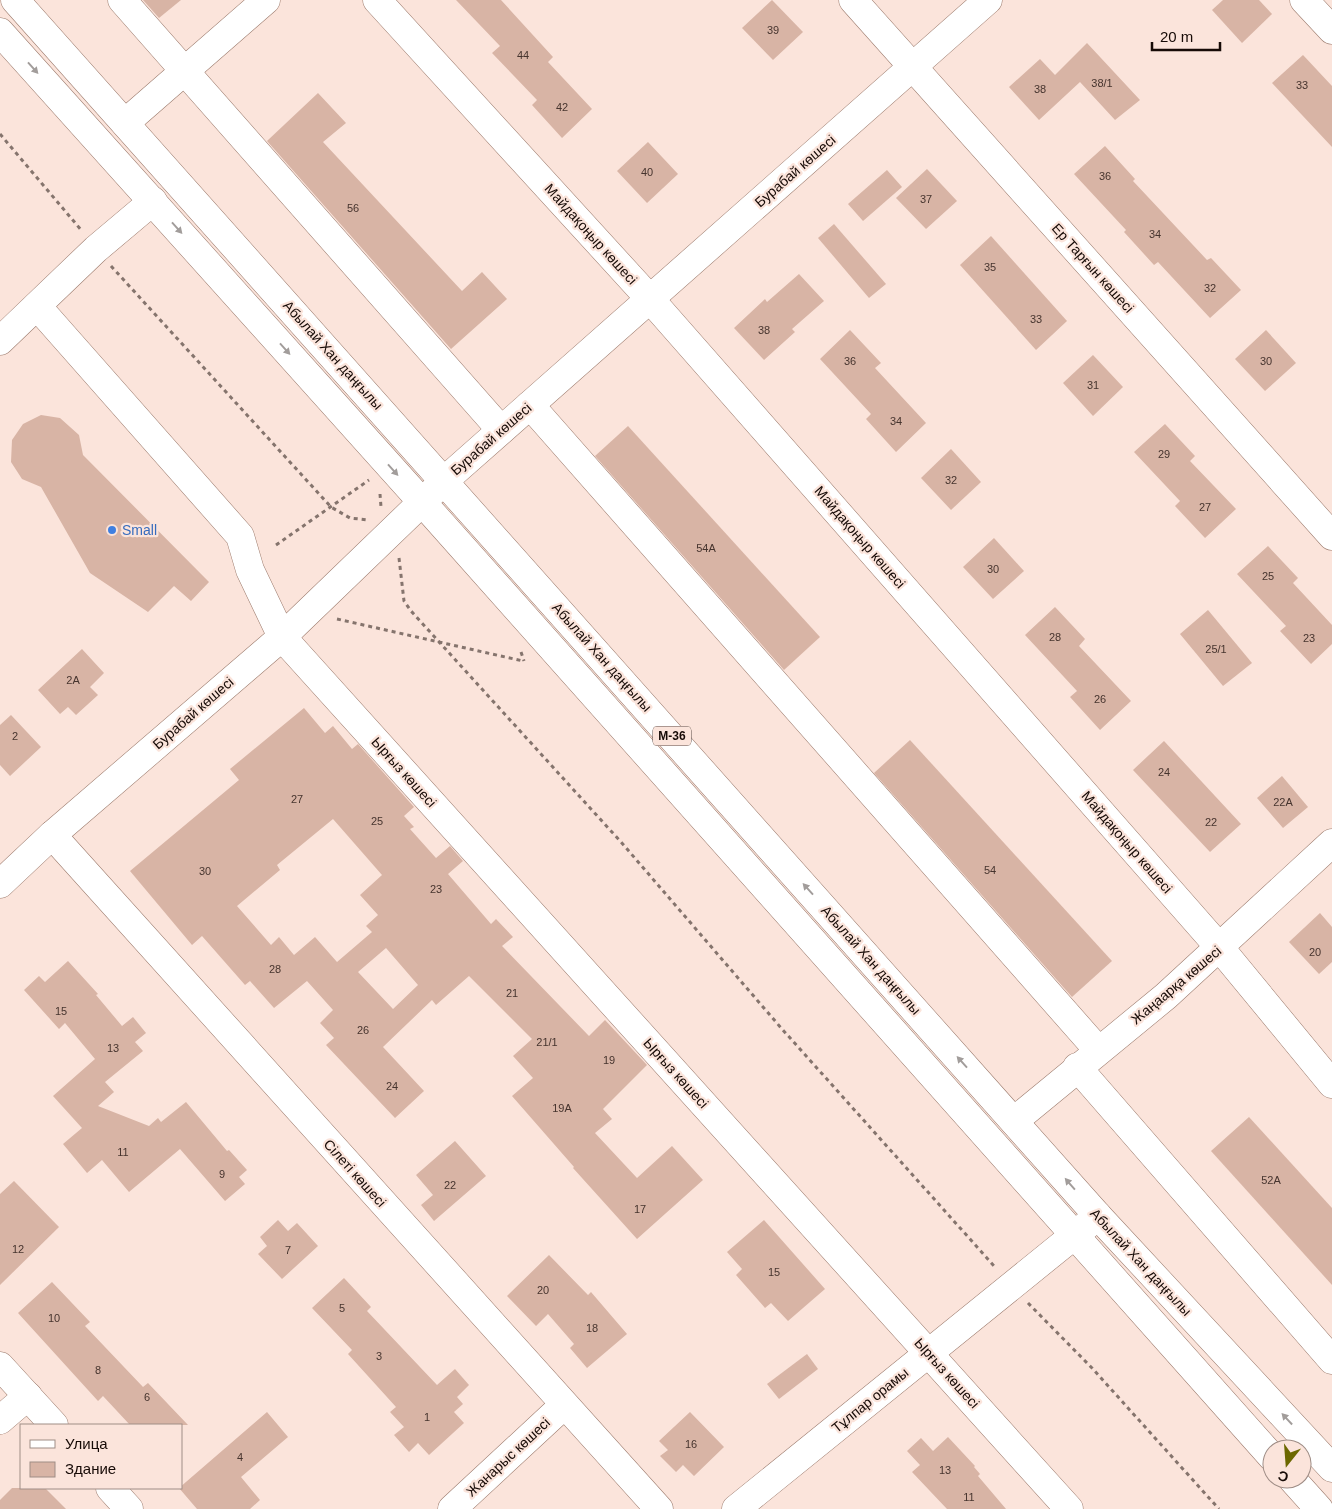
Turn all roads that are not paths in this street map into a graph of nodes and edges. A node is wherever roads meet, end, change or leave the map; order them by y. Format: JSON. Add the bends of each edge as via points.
{"nodes":[{"id":1,"x":15,"y":0,"type":"edge"},
{"id":2,"x":122,"y":0,"type":"edge"},
{"id":3,"x":266,"y":0,"type":"edge"},
{"id":4,"x":377,"y":0,"type":"edge"},
{"id":5,"x":853,"y":0,"type":"edge"},
{"id":6,"x":988,"y":0,"type":"edge"},
{"id":7,"x":1304,"y":0,"type":"edge"},
{"id":8,"x":1332,"y":30,"type":"edge"},
{"id":9,"x":0,"y":32,"type":"edge"},
{"id":10,"x":913,"y":66,"type":"junction"},
{"id":11,"x":185,"y":73,"type":"junction"},
{"id":12,"x":125,"y":123,"type":"junction"},
{"id":13,"x":153,"y":201,"type":"junction"},
{"id":14,"x":650,"y":299,"type":"junction"},
{"id":15,"x":37,"y":306,"type":"junction"},
{"id":16,"x":0,"y":342,"type":"edge"},
{"id":17,"x":530,"y":405,"type":"junction"},
{"id":18,"x":501,"y":430,"type":"junction"},
{"id":19,"x":445,"y":480,"type":"junction"},
{"id":20,"x":422,"y":502,"type":"junction"},
{"id":21,"x":1332,"y":536,"type":"edge"},
{"id":22,"x":282,"y":637,"type":"junction"},
{"id":23,"x":52,"y":836,"type":"junction"},
{"id":24,"x":1332,"y":843,"type":"edge"},
{"id":25,"x":0,"y":884,"type":"edge"},
{"id":26,"x":1220,"y":948,"type":"junction"},
{"id":27,"x":1098,"y":1050,"type":"junction"},
{"id":28,"x":1077,"y":1067,"type":"junction"},
{"id":29,"x":1332,"y":1084,"type":"edge"},
{"id":30,"x":1014,"y":1121,"type":"junction"},
{"id":31,"x":1098,"y":1216,"type":"junction"},
{"id":32,"x":1073,"y":1235,"type":"junction"},
{"id":33,"x":928,"y":1352,"type":"junction"},
{"id":34,"x":1332,"y":1360,"type":"edge"},
{"id":35,"x":0,"y":1366,"type":"edge"},
{"id":36,"x":28,"y":1396,"type":"junction"},
{"id":37,"x":564,"y":1405,"type":"junction"},
{"id":38,"x":0,"y":1420,"type":"edge"},
{"id":39,"x":53,"y":1424,"type":"edge"},
{"id":40,"x":1262,"y":1446,"type":"edge"},
{"id":41,"x":1332,"y":1468,"type":"edge"},
{"id":42,"x":111,"y":1489,"type":"edge"},
{"id":43,"x":1301,"y":1489,"type":"edge"},
{"id":44,"x":129,"y":1509,"type":"edge"},
{"id":45,"x":452,"y":1509,"type":"edge"},
{"id":46,"x":659,"y":1509,"type":"edge"},
{"id":47,"x":736,"y":1509,"type":"edge"},
{"id":48,"x":1069,"y":1509,"type":"edge"},
{"id":49,"x":1319,"y":1509,"type":"edge"}],
"edges":[{"from":1,"to":12,"type":"street","name":"Абылай Хан даңғылы","number":"M-36"},
{"from":2,"to":11,"type":"street"},
{"from":3,"to":11,"type":"street"},
{"from":4,"to":14,"type":"street","name":"Майдақоңыр көшесі"},
{"from":5,"to":10,"type":"street","name":"Ер Тарғын көшесі"},
{"from":6,"to":10,"type":"street","name":"Бурабай көшесі"},
{"from":7,"to":8,"type":"street"},
{"from":9,"to":13,"type":"street","number":"M-36","one_way":true},
{"from":10,"to":14,"type":"street","name":"Бурабай көшесі"},
{"from":10,"to":21,"type":"street","name":"Ер Тарғын көшесі"},
{"from":11,"to":12,"type":"street"},
{"from":11,"to":18,"type":"street"},
{"from":12,"to":19,"type":"street","name":"Абылай Хан даңғылы","number":"M-36"},
{"from":13,"to":15,"type":"street","via":[[96,249]]},
{"from":13,"to":20,"type":"street","number":"M-36","one_way":true},
{"from":14,"to":17,"type":"street","name":"Бурабай көшесі"},
{"from":14,"to":26,"type":"street","name":"Майдақоңыр көшесі"},
{"from":15,"to":16,"type":"street"},
{"from":15,"to":22,"type":"street","name":"Ырғыз көшесі","via":[[240,536],[250,570]]},
{"from":17,"to":18,"type":"street","name":"Бурабай көшесі"},
{"from":17,"to":27,"type":"street"},
{"from":18,"to":19,"type":"street","name":"Бурабай көшесі"},
{"from":19,"to":20,"type":"street","name":"Бурабай көшесі"},
{"from":30,"to":19,"type":"street","name":"Абылай Хан даңғылы","number":"M-36","one_way":true},
{"from":20,"to":22,"type":"street","name":"Бурабай көшесі"},
{"from":20,"to":32,"type":"street","number":"M-36"},
{"from":22,"to":23,"type":"street","name":"Бурабай көшесі"},
{"from":22,"to":33,"type":"street","name":"Ырғыз көшесі"},
{"from":23,"to":25,"type":"street","name":"Бурабай көшесі"},
{"from":23,"to":37,"type":"street","name":"Сілеті көшесі"},
{"from":24,"to":26,"type":"street","name":"Жаңаарқа көшесі"},
{"from":26,"to":27,"type":"street","name":"Жаңаарқа көшесі"},
{"from":26,"to":29,"type":"street","name":"Майдақоңыр көшесі"},
{"from":27,"to":28,"type":"street","name":"Жаңаарқа көшесі"},
{"from":28,"to":30,"type":"street","name":"Жаңаарқа көшесі"},
{"from":28,"to":34,"type":"street"},
{"from":31,"to":30,"type":"street","name":"Абылай Хан даңғылы","number":"M-36","one_way":true},
{"from":31,"to":32,"type":"street","name":"Тұлпар орамы"},
{"from":41,"to":31,"type":"street","name":"Абылай Хан даңғылы","number":"M-36","one_way":true},
{"from":32,"to":33,"type":"street","name":"Тұлпар орамы"},
{"from":32,"to":40,"type":"street","number":"M-36"},
{"from":33,"to":47,"type":"street","name":"Тұлпар орамы"},
{"from":33,"to":48,"type":"street","name":"Ырғыз көшесі"},
{"from":35,"to":36,"type":"street"},
{"from":36,"to":38,"type":"street"},
{"from":36,"to":39,"type":"street"},
{"from":37,"to":45,"type":"street","name":"Жанарыс көшесі"},
{"from":37,"to":46,"type":"street","name":"Сілеті көшесі"},
{"from":42,"to":44,"type":"street"},
{"from":43,"to":49,"type":"street"}]}
